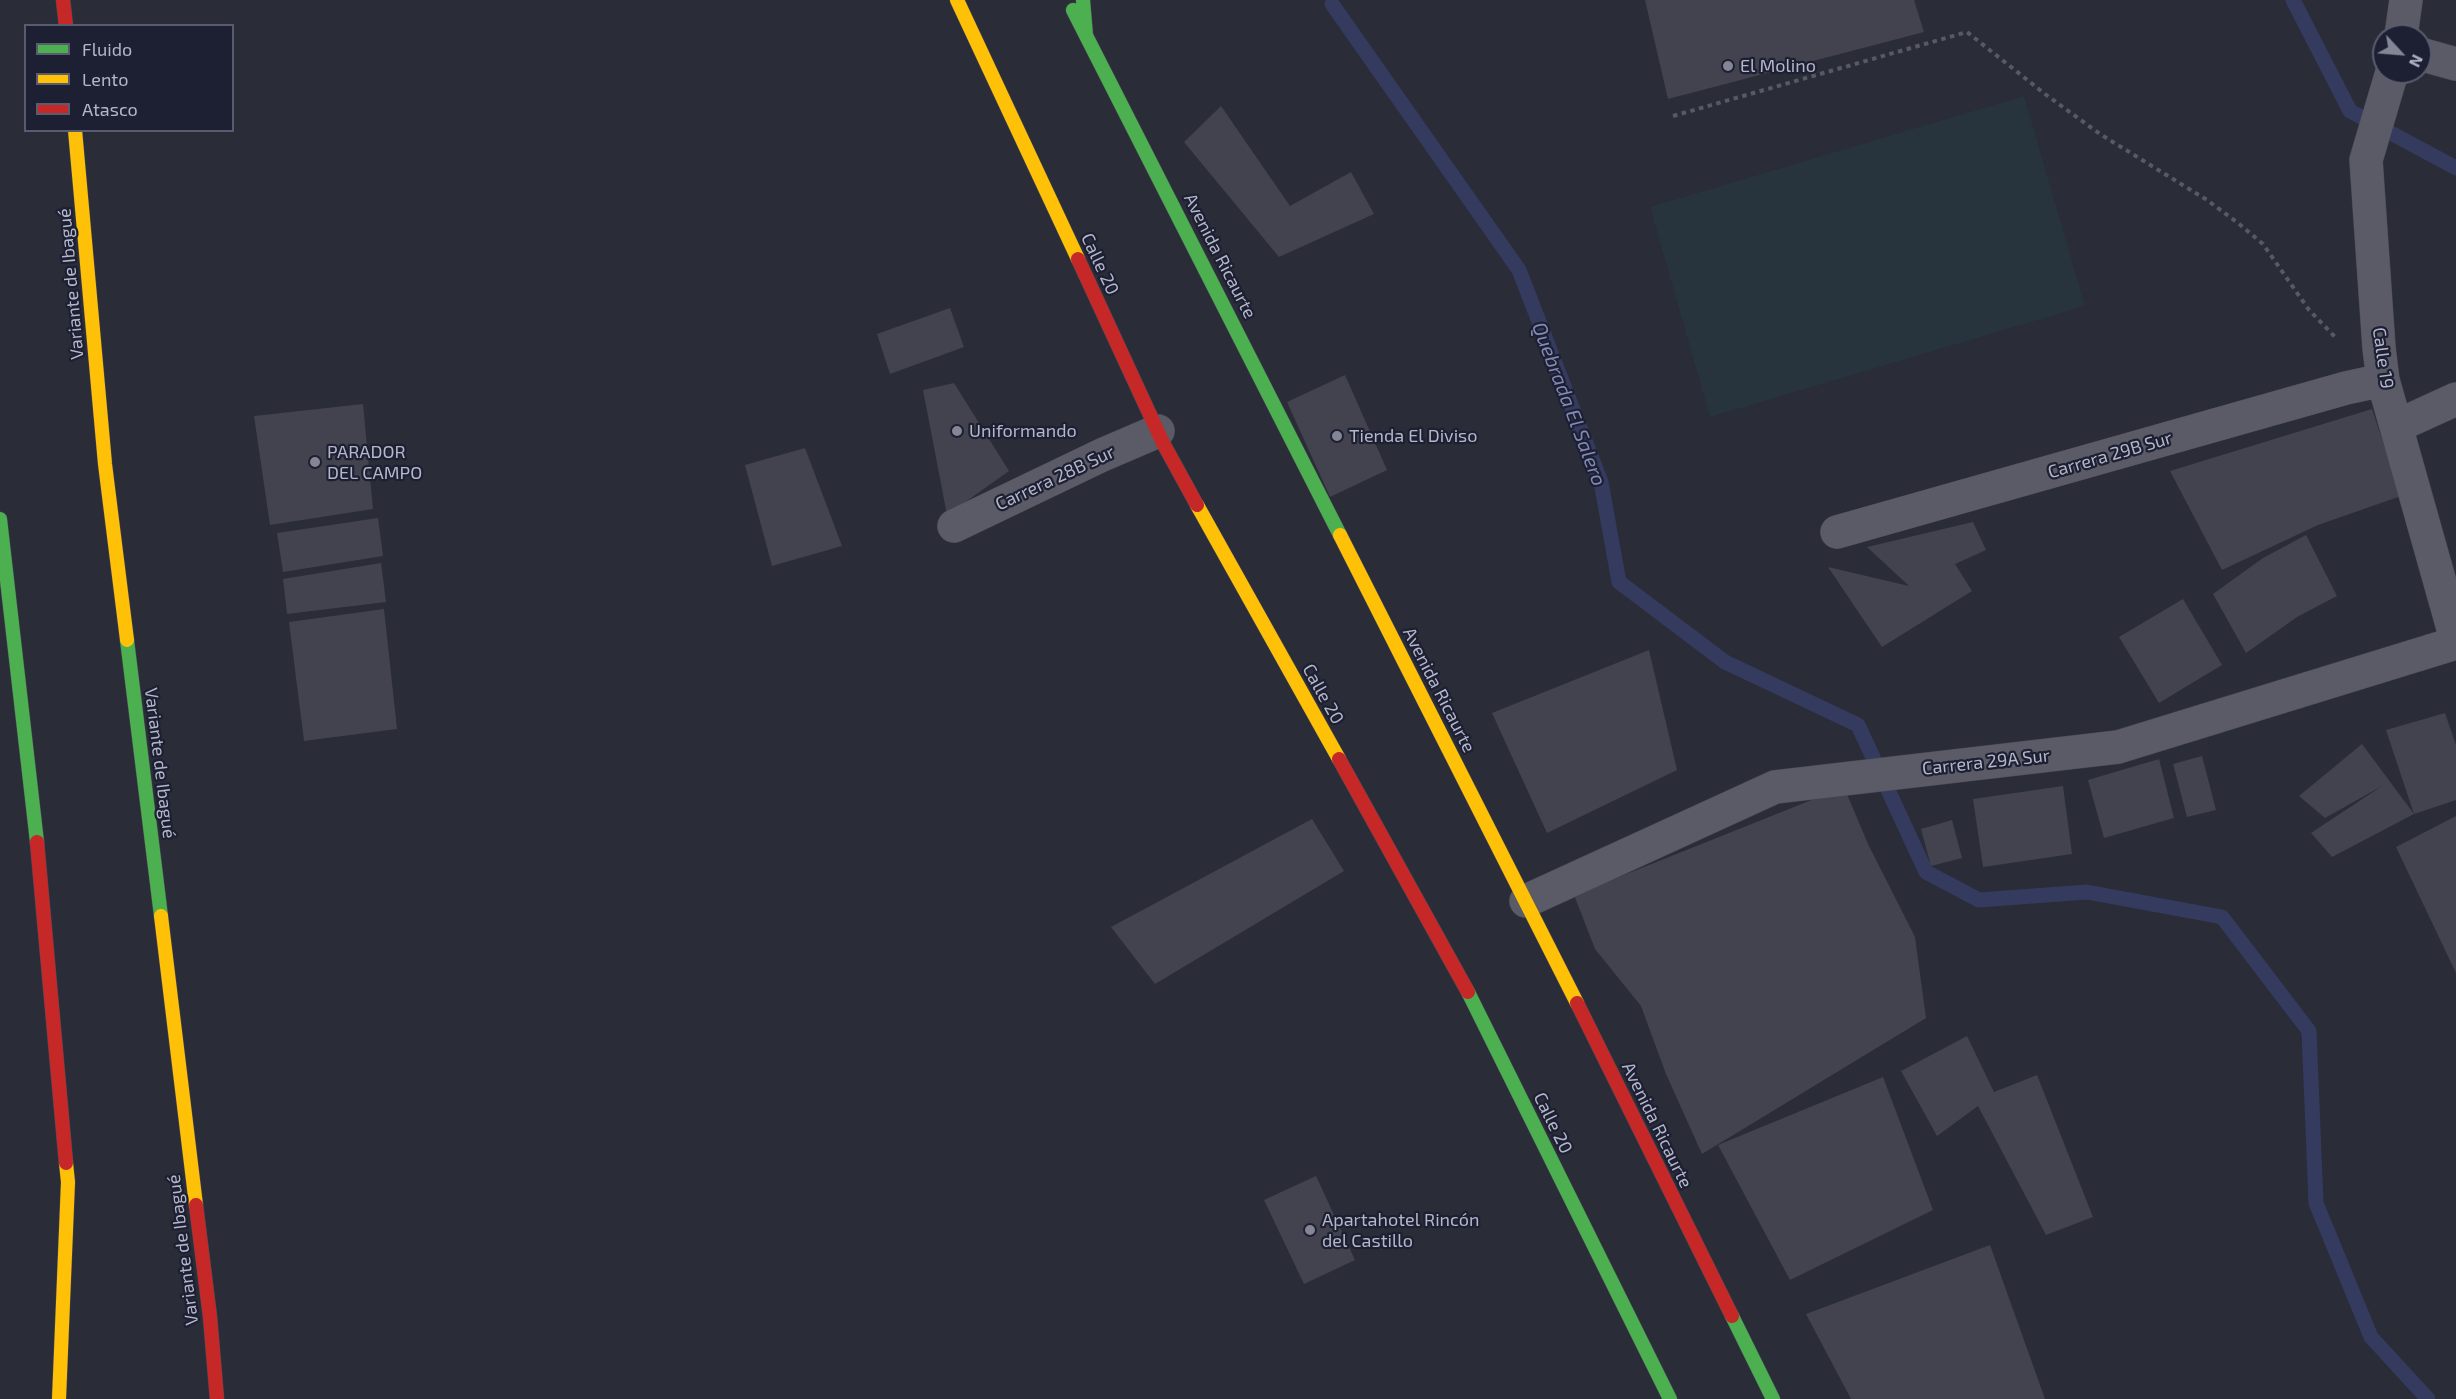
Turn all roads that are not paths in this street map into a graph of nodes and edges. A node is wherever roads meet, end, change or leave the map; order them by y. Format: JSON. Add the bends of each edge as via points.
{"nodes":[{"id":1,"x":63,"y":0,"type":"edge"},
{"id":2,"x":957,"y":0,"type":"edge"},
{"id":3,"x":1068,"y":0,"type":"edge"},
{"id":4,"x":1083,"y":0,"type":"edge"},
{"id":5,"x":2406,"y":0,"type":"edge"},
{"id":6,"x":66,"y":24,"type":"edge"},
{"id":7,"x":2403,"y":24,"type":"edge"},
{"id":8,"x":1086,"y":34,"type":"junction"},
{"id":9,"x":2432,"y":57,"type":"edge"},
{"id":10,"x":2456,"y":64,"type":"edge"},
{"id":11,"x":2388,"y":85,"type":"edge"},
{"id":12,"x":75,"y":132,"type":"edge"},
{"id":13,"x":2383,"y":380,"type":"junction"},
{"id":14,"x":2456,"y":399,"type":"edge"},
{"id":15,"x":2397,"y":426,"type":"junction"},
{"id":16,"x":1158,"y":431,"type":"junction"},
{"id":17,"x":0,"y":519,"type":"edge"},
{"id":18,"x":954,"y":526,"type":"dead end"},
{"id":19,"x":1837,"y":532,"type":"dead end"},
{"id":20,"x":2456,"y":641,"type":"edge"},
{"id":21,"x":1526,"y":901,"type":"junction"},
{"id":22,"x":59,"y":1399,"type":"edge"},
{"id":23,"x":218,"y":1399,"type":"edge"},
{"id":24,"x":1671,"y":1399,"type":"edge"},
{"id":25,"x":1773,"y":1399,"type":"edge"}],
"edges":[{"from":1,"to":6,"type":"main road"},
{"from":2,"to":16,"type":"main road","name":"Calle 20"},
{"from":3,"to":8,"type":"main road","name":"Avenida Ricaurte"},
{"from":4,"to":8,"type":"main road"},
{"from":5,"to":7,"type":"street"},
{"from":8,"to":21,"type":"main road","name":"Avenida Ricaurte"},
{"from":9,"to":10,"type":"street"},
{"from":11,"to":13,"type":"street","name":"Calle 19","via":[[2366,160]]},
{"from":12,"to":23,"type":"main road","name":"Variante de Ibagué","via":[[105,464]]},
{"from":13,"to":15,"type":"street","name":"Calle 19"},
{"from":13,"to":19,"type":"street","name":"Carrera 29B Sur"},
{"from":14,"to":15,"type":"street"},
{"from":15,"to":20,"type":"street","name":"Calle 19"},
{"from":16,"to":18,"type":"street","name":"Carrera 28B Sur"},
{"from":16,"to":24,"type":"main road","name":"Calle 20","via":[[1472,999]]},
{"from":17,"to":22,"type":"main road","via":[[35,824],[68,1182]]},
{"from":20,"to":21,"type":"street","name":"Carrera 29A Sur","via":[[2118,747],[1775,787]]},
{"from":21,"to":25,"type":"main road","name":"Avenida Ricaurte"}]}
